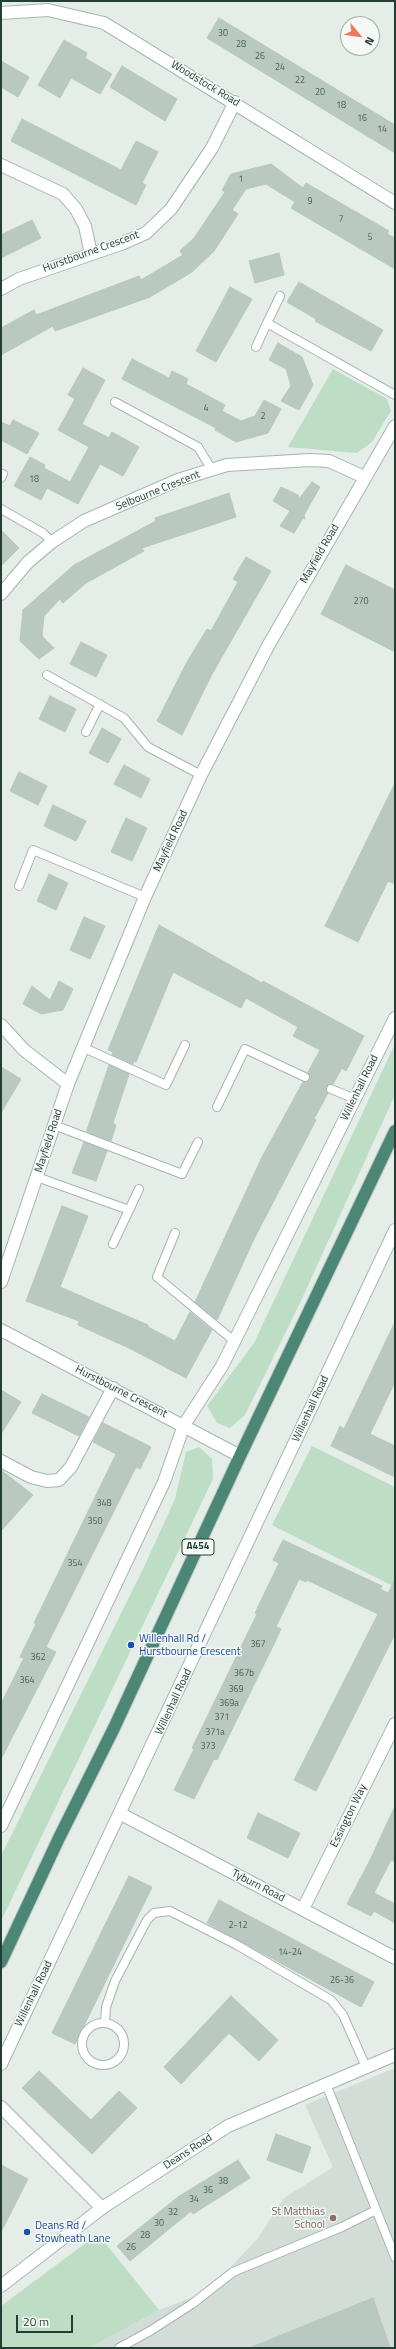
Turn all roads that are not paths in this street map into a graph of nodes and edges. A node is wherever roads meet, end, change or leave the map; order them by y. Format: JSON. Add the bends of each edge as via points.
{"nodes":[{"id":1,"x":1,"y":13,"type":"edge"},
{"id":2,"x":235,"y":102,"type":"junction"},
{"id":3,"x":1,"y":165,"type":"edge"},
{"id":4,"x":395,"y":202,"type":"edge"},
{"id":5,"x":91,"y":254,"type":"junction"},
{"id":6,"x":1,"y":289,"type":"edge"},
{"id":7,"x":280,"y":296,"type":"dead end"},
{"id":8,"x":267,"y":323,"type":"junction"},
{"id":9,"x":256,"y":347,"type":"dead end"},
{"id":10,"x":395,"y":395,"type":"edge"},
{"id":11,"x":115,"y":402,"type":"dead end"},
{"id":12,"x":395,"y":426,"type":"edge"},
{"id":13,"x":212,"y":470,"type":"junction"},
{"id":14,"x":364,"y":477,"type":"junction"},
{"id":15,"x":1,"y":509,"type":"edge"},
{"id":16,"x":52,"y":542,"type":"junction"},
{"id":17,"x":1,"y":594,"type":"edge"},
{"id":18,"x":47,"y":675,"type":"dead end"},
{"id":19,"x":100,"y":704,"type":"junction"},
{"id":20,"x":86,"y":732,"type":"dead end"},
{"id":21,"x":202,"y":774,"type":"junction"},
{"id":22,"x":19,"y":886,"type":"dead end"},
{"id":23,"x":145,"y":897,"type":"junction"},
{"id":24,"x":395,"y":1018,"type":"edge"},
{"id":25,"x":1,"y":1025,"type":"edge"},
{"id":26,"x":185,"y":1045,"type":"dead end"},
{"id":27,"x":82,"y":1047,"type":"junction"},
{"id":28,"x":305,"y":1077,"type":"dead end"},
{"id":29,"x":68,"y":1084,"type":"junction"},
{"id":30,"x":330,"y":1089,"type":"dead end"},
{"id":31,"x":354,"y":1100,"type":"junction"},
{"id":32,"x":217,"y":1107,"type":"dead end"},
{"id":33,"x":54,"y":1125,"type":"junction"},
{"id":34,"x":395,"y":1131,"type":"edge"},
{"id":35,"x":198,"y":1142,"type":"dead end"},
{"id":36,"x":37,"y":1178,"type":"junction"},
{"id":37,"x":139,"y":1189,"type":"dead end"},
{"id":38,"x":129,"y":1210,"type":"junction"},
{"id":39,"x":395,"y":1230,"type":"edge"},
{"id":40,"x":175,"y":1233,"type":"dead end"},
{"id":41,"x":112,"y":1244,"type":"dead end"},
{"id":42,"x":1,"y":1282,"type":"edge"},
{"id":43,"x":1,"y":1330,"type":"edge"},
{"id":44,"x":234,"y":1341,"type":"junction"},
{"id":45,"x":113,"y":1388,"type":"junction"},
{"id":46,"x":184,"y":1425,"type":"junction"},
{"id":47,"x":240,"y":1456,"type":"junction"},
{"id":48,"x":1,"y":1461,"type":"edge"},
{"id":49,"x":394,"y":1727,"type":"edge"},
{"id":50,"x":121,"y":1814,"type":"junction"},
{"id":51,"x":3,"y":1818,"type":"edge"},
{"id":52,"x":303,"y":1909,"type":"junction"},
{"id":53,"x":395,"y":1958,"type":"edge"},
{"id":54,"x":1,"y":1962,"type":"edge"},
{"id":55,"x":105,"y":2023,"type":"junction"},
{"id":56,"x":395,"y":2055,"type":"edge"},
{"id":57,"x":1,"y":2064,"type":"edge"},
{"id":58,"x":366,"y":2067,"type":"junction"},
{"id":59,"x":326,"y":2084,"type":"junction"},
{"id":60,"x":1,"y":2107,"type":"edge"},
{"id":61,"x":102,"y":2208,"type":"junction"},
{"id":62,"x":376,"y":2210,"type":"junction"},
{"id":63,"x":395,"y":2257,"type":"edge"},
{"id":64,"x":1,"y":2286,"type":"edge"},
{"id":65,"x":119,"y":2348,"type":"edge"}],
"edges":[{"from":1,"to":2,"type":"street","name":"Woodstock Road","via":[[48,10],[104,23]]},
{"from":2,"to":4,"type":"street","name":"Woodstock Road"},
{"from":2,"to":5,"type":"street","name":"Hurstbourne Crescent","via":[[212,148],[171,209],[146,233]]},
{"from":3,"to":5,"type":"street","via":[[63,194],[76,209],[85,226]]},
{"from":5,"to":6,"type":"street","name":"Hurstbourne Crescent","via":[[19,279]]},
{"from":7,"to":8,"type":"lane"},
{"from":8,"to":9,"type":"lane"},
{"from":8,"to":10,"type":"lane"},
{"from":11,"to":13,"type":"lane","via":[[198,447]]},
{"from":12,"to":14,"type":"street","name":"Mayfield Road"},
{"from":13,"to":14,"type":"street","name":"Selbourne Crescent","via":[[227,465],[280,460],[329,461]]},
{"from":13,"to":16,"type":"street","name":"Selbourne Crescent","via":[[178,480],[84,521]]},
{"from":14,"to":21,"type":"street","name":"Mayfield Road","via":[[268,646]]},
{"from":15,"to":16,"type":"lane","via":[[43,533]]},
{"from":16,"to":17,"type":"street","name":"Selbourne Crescent","via":[[28,562]]},
{"from":18,"to":19,"type":"lane"},
{"from":19,"to":20,"type":"lane"},
{"from":19,"to":21,"type":"lane","via":[[124,718],[148,747]]},
{"from":21,"to":23,"type":"street","name":"Mayfield Road"},
{"from":22,"to":23,"type":"lane","via":[[33,850]]},
{"from":23,"to":27,"type":"street","name":"Mayfield Road"},
{"from":24,"to":31,"type":"street","name":"Willenhall Road"},
{"from":25,"to":29,"type":"street","via":[[24,1050]]},
{"from":26,"to":27,"type":"lane","via":[[166,1085]]},
{"from":27,"to":29,"type":"street","name":"Mayfield Road"},
{"from":28,"to":32,"type":"lane","via":[[245,1049]]},
{"from":29,"to":33,"type":"street","name":"Mayfield Road"},
{"from":30,"to":31,"type":"lane"},
{"from":31,"to":44,"type":"street","name":"Willenhall Road"},
{"from":33,"to":35,"type":"lane","via":[[182,1174]]},
{"from":33,"to":36,"type":"street","name":"Mayfield Road"},
{"from":34,"to":47,"type":"highway","number":"A454"},
{"from":36,"to":38,"type":"lane"},
{"from":36,"to":42,"type":"street","name":"Mayfield Road"},
{"from":37,"to":38,"type":"lane"},
{"from":38,"to":41,"type":"lane"},
{"from":39,"to":50,"type":"street","name":"Willenhall Road"},
{"from":40,"to":44,"type":"lane","via":[[157,1278]]},
{"from":43,"to":45,"type":"street","name":"Hurstbourne Crescent"},
{"from":44,"to":46,"type":"street","name":"Willenhall Road","via":[[222,1366]]},
{"from":45,"to":46,"type":"street","name":"Hurstbourne Crescent"},
{"from":45,"to":48,"type":"street","via":[[71,1468],[59,1480],[47,1482],[31,1477]]},
{"from":46,"to":47,"type":"street","name":"Hurstbourne Crescent"},
{"from":46,"to":51,"type":"street","name":"Willenhall Road","via":[[164,1482]]},
{"from":47,"to":54,"type":"highway","number":"A454","via":[[114,1728]]},
{"from":49,"to":52,"type":"street","name":"Essington Way"},
{"from":50,"to":52,"type":"street","name":"Tyburn Road"},
{"from":50,"to":57,"type":"street","name":"Willenhall Road"},
{"from":52,"to":53,"type":"street","name":"Tyburn Road"},
{"from":55,"to":55,"type":"lane","via":[[117,2028],[124,2046],[118,2058],[100,2066],[87,2059],[81,2046],[82,2038],[91,2027]]},
{"from":55,"to":58,"type":"lane","via":[[106,2007],[115,1981],[147,1920],[154,1913],[170,1911],[331,2000],[343,2015]]},
{"from":56,"to":58,"type":"street","name":"Deans Road"},
{"from":58,"to":59,"type":"street","name":"Deans Road"},
{"from":59,"to":61,"type":"street","name":"Deans Road","via":[[228,2126]]},
{"from":59,"to":62,"type":"lane"},
{"from":60,"to":61,"type":"street"},
{"from":61,"to":64,"type":"street","name":"Deans Road"},
{"from":62,"to":63,"type":"lane"},
{"from":62,"to":65,"type":"lane","via":[[342,2227],[233,2272],[192,2304]]}]}
